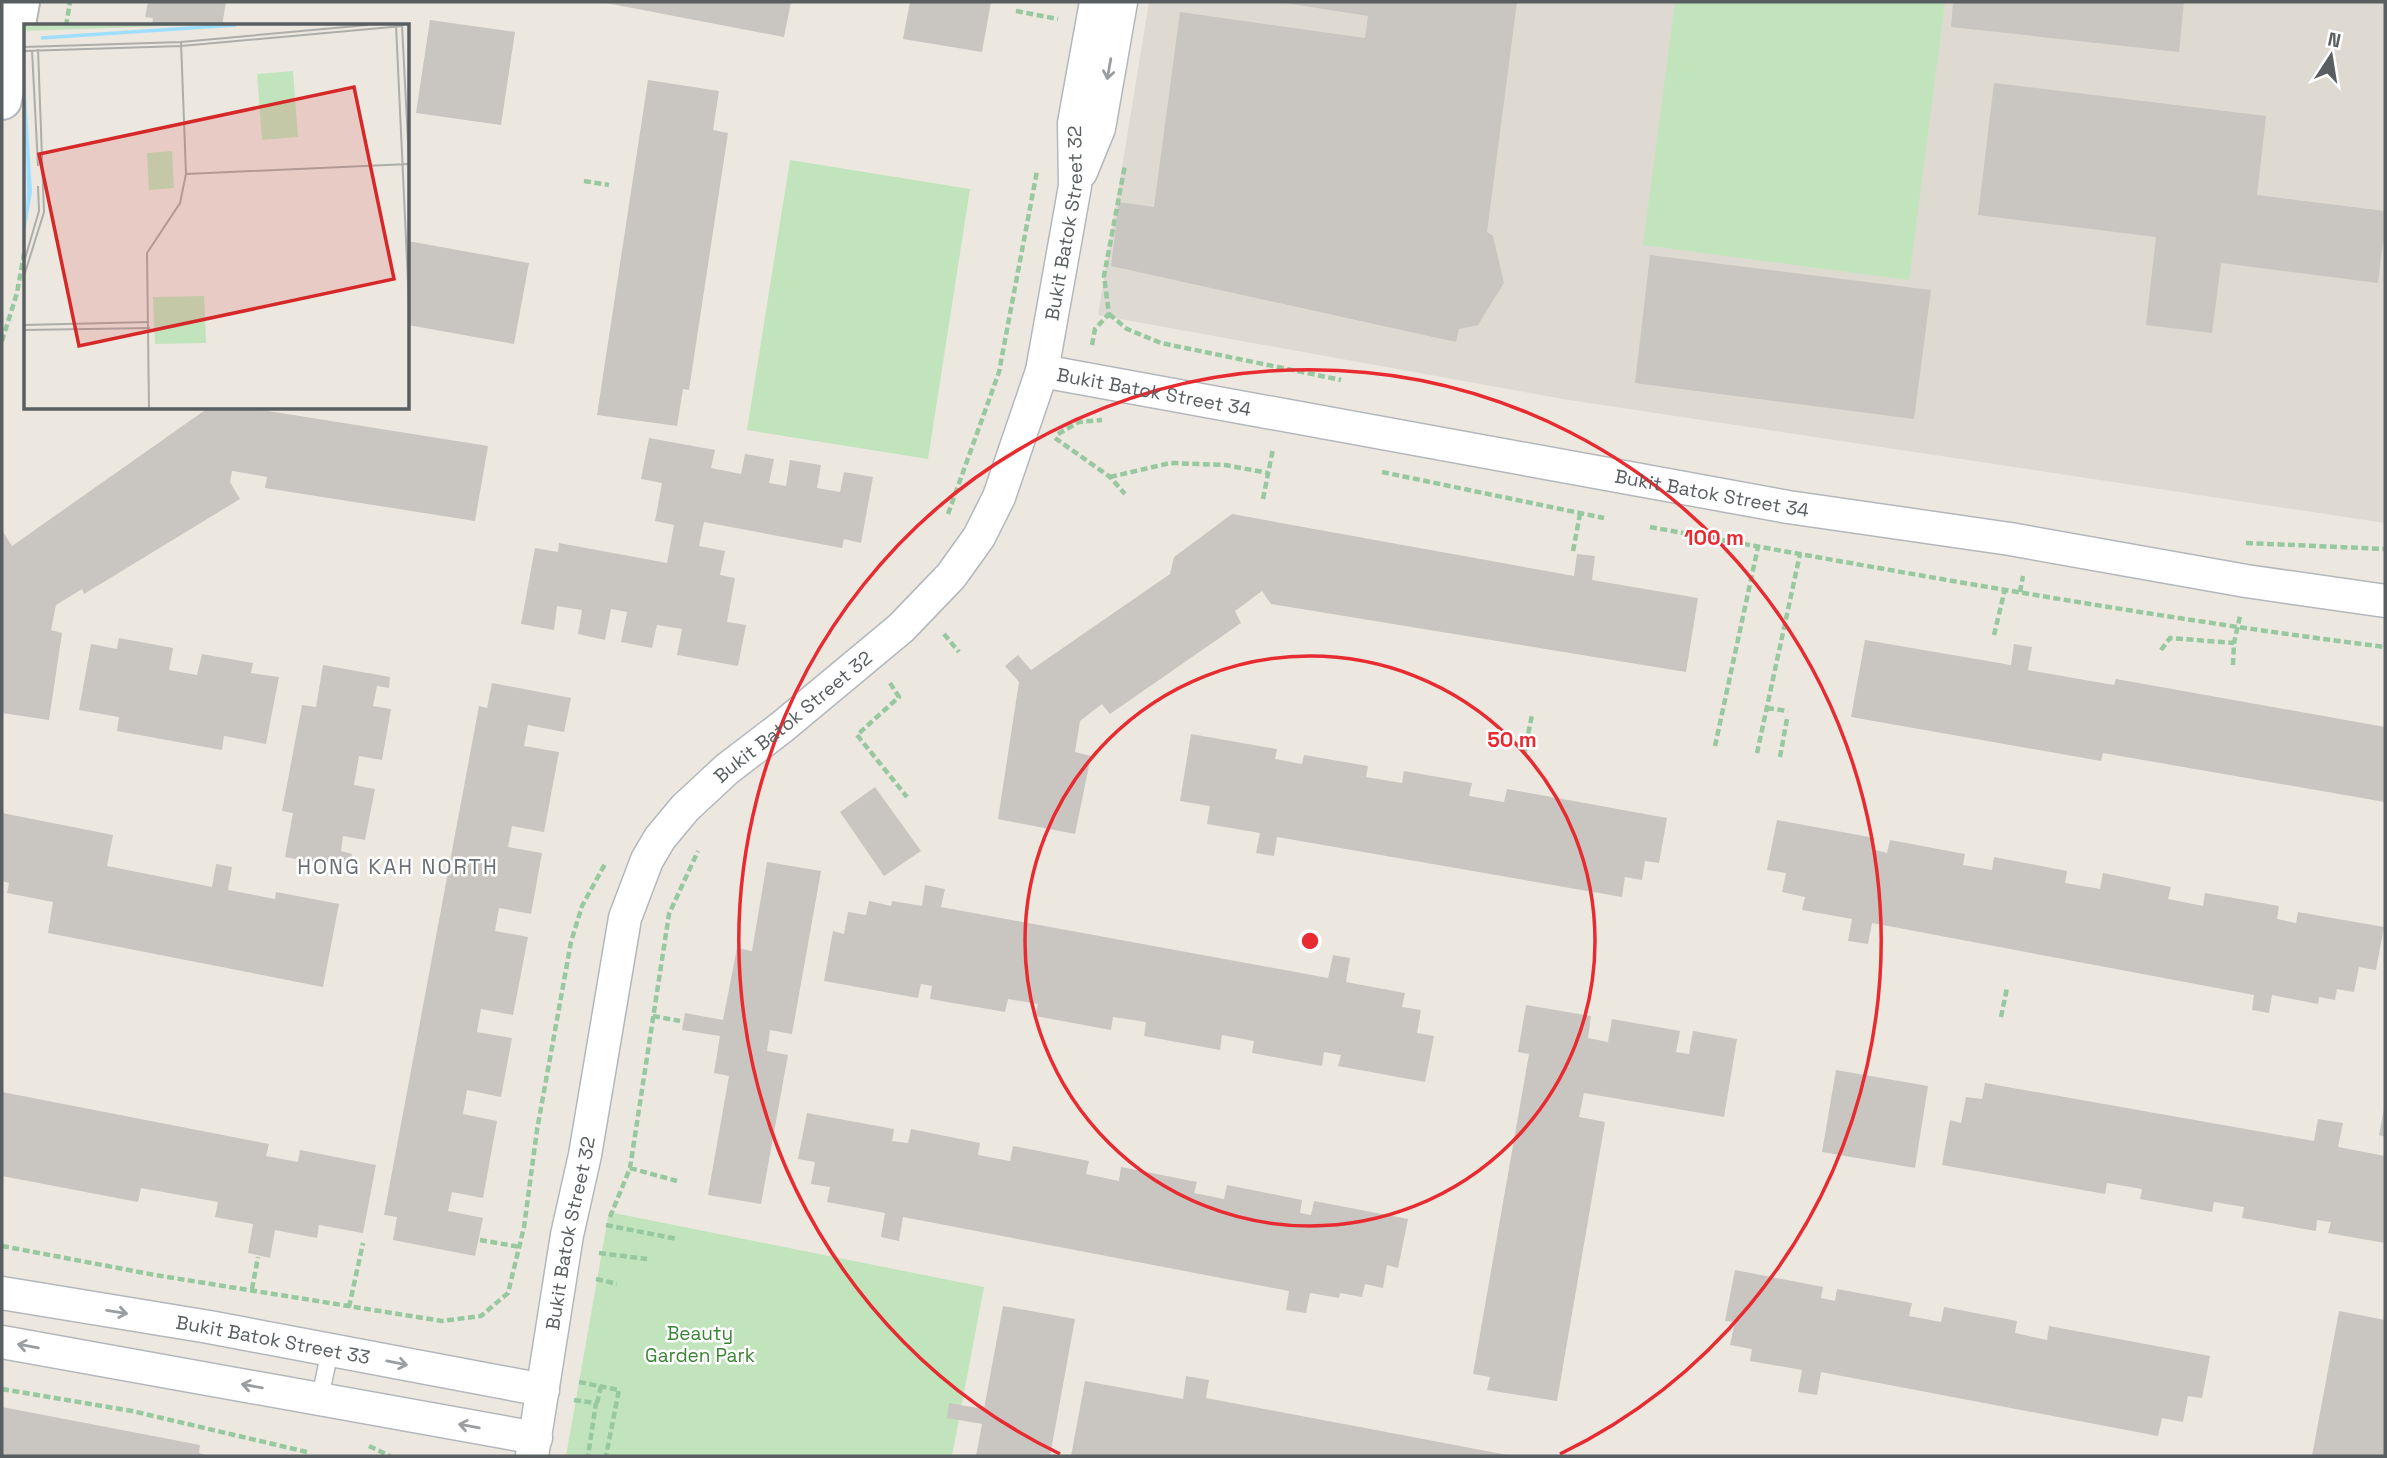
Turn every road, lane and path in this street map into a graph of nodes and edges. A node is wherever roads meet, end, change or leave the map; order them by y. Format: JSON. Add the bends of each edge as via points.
{"nodes":[{"id":1,"x":20,"y":2,"type":"edge"},
{"id":2,"x":70,"y":2,"type":"edge"},
{"id":3,"x":1096,"y":2,"type":"edge"},
{"id":4,"x":1121,"y":2,"type":"edge"},
{"id":5,"x":1016,"y":11,"type":"dead end"},
{"id":6,"x":1066,"y":20,"type":"dead end"},
{"id":7,"x":66,"y":24,"type":"edge"},
{"id":8,"x":2,"y":100,"type":"edge"},
{"id":9,"x":1127,"y":153,"type":"dead end"},
{"id":10,"x":584,"y":181,"type":"dead end"},
{"id":11,"x":609,"y":185,"type":"dead end"},
{"id":12,"x":1075,"y":186,"type":"junction"},
{"id":13,"x":24,"y":254,"type":"edge"},
{"id":14,"x":1109,"y":314,"type":"junction"},
{"id":15,"x":2,"y":341,"type":"edge"},
{"id":16,"x":1042,"y":371,"type":"junction"},
{"id":17,"x":1085,"y":379,"type":"junction"},
{"id":18,"x":1341,"y":380,"type":"dead end"},
{"id":19,"x":1279,"y":414,"type":"junction"},
{"id":20,"x":1053,"y":437,"type":"junction"},
{"id":21,"x":1049,"y":448,"type":"dead end"},
{"id":22,"x":1268,"y":473,"type":"junction"},
{"id":23,"x":1110,"y":477,"type":"junction"},
{"id":24,"x":1125,"y":494,"type":"dead end"},
{"id":25,"x":1263,"y":499,"type":"dead end"},
{"id":26,"x":1580,"y":514,"type":"dead end"},
{"id":27,"x":1650,"y":527,"type":"dead end"},
{"id":28,"x":2235,"y":542,"type":"dead end"},
{"id":29,"x":1758,"y":547,"type":"junction"},
{"id":30,"x":2385,"y":549,"type":"edge"},
{"id":31,"x":1573,"y":551,"type":"dead end"},
{"id":32,"x":1800,"y":554,"type":"junction"},
{"id":33,"x":2005,"y":589,"type":"junction"},
{"id":34,"x":2385,"y":601,"type":"edge"},
{"id":35,"x":1994,"y":635,"type":"dead end"},
{"id":36,"x":933,"y":640,"type":"dead end"},
{"id":37,"x":2385,"y":647,"type":"edge"},
{"id":38,"x":2161,"y":650,"type":"dead end"},
{"id":39,"x":959,"y":652,"type":"dead end"},
{"id":40,"x":2233,"y":665,"type":"dead end"},
{"id":41,"x":899,"y":674,"type":"dead end"},
{"id":42,"x":890,"y":682,"type":"junction"},
{"id":43,"x":880,"y":689,"type":"dead end"},
{"id":44,"x":1767,"y":708,"type":"junction"},
{"id":45,"x":1788,"y":711,"type":"dead end"},
{"id":46,"x":1532,"y":715,"type":"dead end"},
{"id":47,"x":1787,"y":719,"type":"dead end"},
{"id":48,"x":1715,"y":747,"type":"dead end"},
{"id":49,"x":1524,"y":754,"type":"dead end"},
{"id":50,"x":1757,"y":754,"type":"dead end"},
{"id":51,"x":1780,"y":757,"type":"dead end"},
{"id":52,"x":907,"y":797,"type":"dead end"},
{"id":53,"x":702,"y":844,"type":"dead end"},
{"id":54,"x":2007,"y":988,"type":"dead end"},
{"id":55,"x":653,"y":1016,"type":"junction"},
{"id":56,"x":2001,"y":1017,"type":"dead end"},
{"id":57,"x":680,"y":1021,"type":"dead end"},
{"id":58,"x":630,"y":1168,"type":"junction"},
{"id":59,"x":677,"y":1181,"type":"dead end"},
{"id":60,"x":606,"y":1225,"type":"junction"},
{"id":61,"x":601,"y":1233,"type":"dead end"},
{"id":62,"x":677,"y":1239,"type":"dead end"},
{"id":63,"x":480,"y":1240,"type":"dead end"},
{"id":64,"x":363,"y":1243,"type":"dead end"},
{"id":65,"x":2,"y":1246,"type":"edge"},
{"id":66,"x":520,"y":1247,"type":"dead end"},
{"id":67,"x":607,"y":1254,"type":"dead end"},
{"id":68,"x":258,"y":1257,"type":"dead end"},
{"id":69,"x":646,"y":1259,"type":"dead end"},
{"id":70,"x":110,"y":1267,"type":"dead end"},
{"id":71,"x":589,"y":1278,"type":"dead end"},
{"id":72,"x":617,"y":1284,"type":"dead end"},
{"id":73,"x":252,"y":1289,"type":"dead end"},
{"id":74,"x":2,"y":1293,"type":"edge"},
{"id":75,"x":349,"y":1307,"type":"dead end"},
{"id":76,"x":2,"y":1342,"type":"edge"},
{"id":77,"x":330,"y":1350,"type":"junction"},
{"id":78,"x":587,"y":1384,"type":"dead end"},
{"id":79,"x":601,"y":1387,"type":"junction"},
{"id":80,"x":2,"y":1389,"type":"edge"},
{"id":81,"x":553,"y":1395,"type":"junction"},
{"id":82,"x":320,"y":1398,"type":"junction"},
{"id":83,"x":596,"y":1403,"type":"junction"},
{"id":84,"x":359,"y":1440,"type":"dead end"},
{"id":85,"x":534,"y":1447,"type":"edge"},
{"id":86,"x":307,"y":1452,"type":"dead end"},
{"id":87,"x":390,"y":1456,"type":"edge"},
{"id":88,"x":588,"y":1456,"type":"edge"},
{"id":89,"x":606,"y":1456,"type":"edge"}],
"edges":[{"from":1,"to":8,"type":"street"},
{"from":2,"to":7,"type":"path"},
{"from":3,"to":12,"type":"street","name":"Bukit Batok Street 32","via":[[1074,123]]},
{"from":4,"to":12,"type":"street","one_way":true,"via":[[1099,128]]},
{"from":5,"to":6,"type":"path"},
{"from":9,"to":14,"type":"path","via":[[1104,276]]},
{"from":10,"to":11,"type":"path"},
{"from":12,"to":16,"type":"street","name":"Bukit Batok Street 32"},
{"from":13,"to":15,"type":"path"},
{"from":14,"to":17,"type":"path","via":[[1095,330]]},
{"from":14,"to":18,"type":"path","via":[[1127,329],[1161,343]]},
{"from":16,"to":17,"type":"street","name":"Bukit Batok Street 34"},
{"from":16,"to":81,"type":"street","name":"Bukit Batok Street 32","via":[[999,497],[979,537],[951,576],[901,628],[685,808],[647,860],[625,918],[567,1236]]},
{"from":17,"to":19,"type":"street","name":"Bukit Batok Street 34"},
{"from":17,"to":20,"type":"path","via":[[1079,422]]},
{"from":19,"to":22,"type":"path"},
{"from":19,"to":34,"type":"street","name":"Bukit Batok Street 34","via":[[1788,507]]},
{"from":20,"to":21,"type":"path"},
{"from":20,"to":23,"type":"path"},
{"from":22,"to":23,"type":"path","via":[[1225,465],[1170,463]]},
{"from":22,"to":25,"type":"path"},
{"from":23,"to":24,"type":"path"},
{"from":26,"to":31,"type":"path"},
{"from":27,"to":29,"type":"path"},
{"from":28,"to":30,"type":"path"},
{"from":29,"to":32,"type":"path"},
{"from":29,"to":48,"type":"path"},
{"from":32,"to":33,"type":"path"},
{"from":32,"to":44,"type":"path"},
{"from":33,"to":35,"type":"path"},
{"from":33,"to":37,"type":"path","via":[[2237,628]]},
{"from":36,"to":39,"type":"path","via":[[944,634]]},
{"from":38,"to":40,"type":"path","via":[[2170,638],[2234,645]]},
{"from":41,"to":42,"type":"path"},
{"from":42,"to":43,"type":"path"},
{"from":42,"to":52,"type":"path","via":[[899,697],[857,735]]},
{"from":44,"to":45,"type":"path"},
{"from":44,"to":50,"type":"path"},
{"from":46,"to":49,"type":"path"},
{"from":47,"to":51,"type":"path"},
{"from":53,"to":55,"type":"path","via":[[669,915]]},
{"from":54,"to":56,"type":"path"},
{"from":55,"to":57,"type":"path"},
{"from":55,"to":58,"type":"path"},
{"from":58,"to":59,"type":"path"},
{"from":58,"to":60,"type":"path"},
{"from":60,"to":61,"type":"path"},
{"from":60,"to":62,"type":"path"},
{"from":63,"to":66,"type":"path"},
{"from":64,"to":75,"type":"path"},
{"from":65,"to":70,"type":"path"},
{"from":67,"to":69,"type":"path"},
{"from":68,"to":73,"type":"path"},
{"from":71,"to":72,"type":"path"},
{"from":74,"to":77,"type":"street","name":"Bukit Batok Street 33","one_way":true},
{"from":82,"to":76,"type":"street","one_way":true},
{"from":77,"to":81,"type":"street","name":"Bukit Batok Street 33","one_way":true},
{"from":77,"to":82,"type":"lane"},
{"from":78,"to":79,"type":"path"},
{"from":79,"to":83,"type":"path"},
{"from":79,"to":89,"type":"path","via":[[619,1390]]},
{"from":80,"to":86,"type":"path","via":[[132,1411]]},
{"from":81,"to":83,"type":"path"},
{"from":81,"to":85,"type":"street","name":"Bukit Batok Street 32"},
{"from":85,"to":82,"type":"street","one_way":true},
{"from":83,"to":88,"type":"path"},
{"from":84,"to":87,"type":"path"}]}
